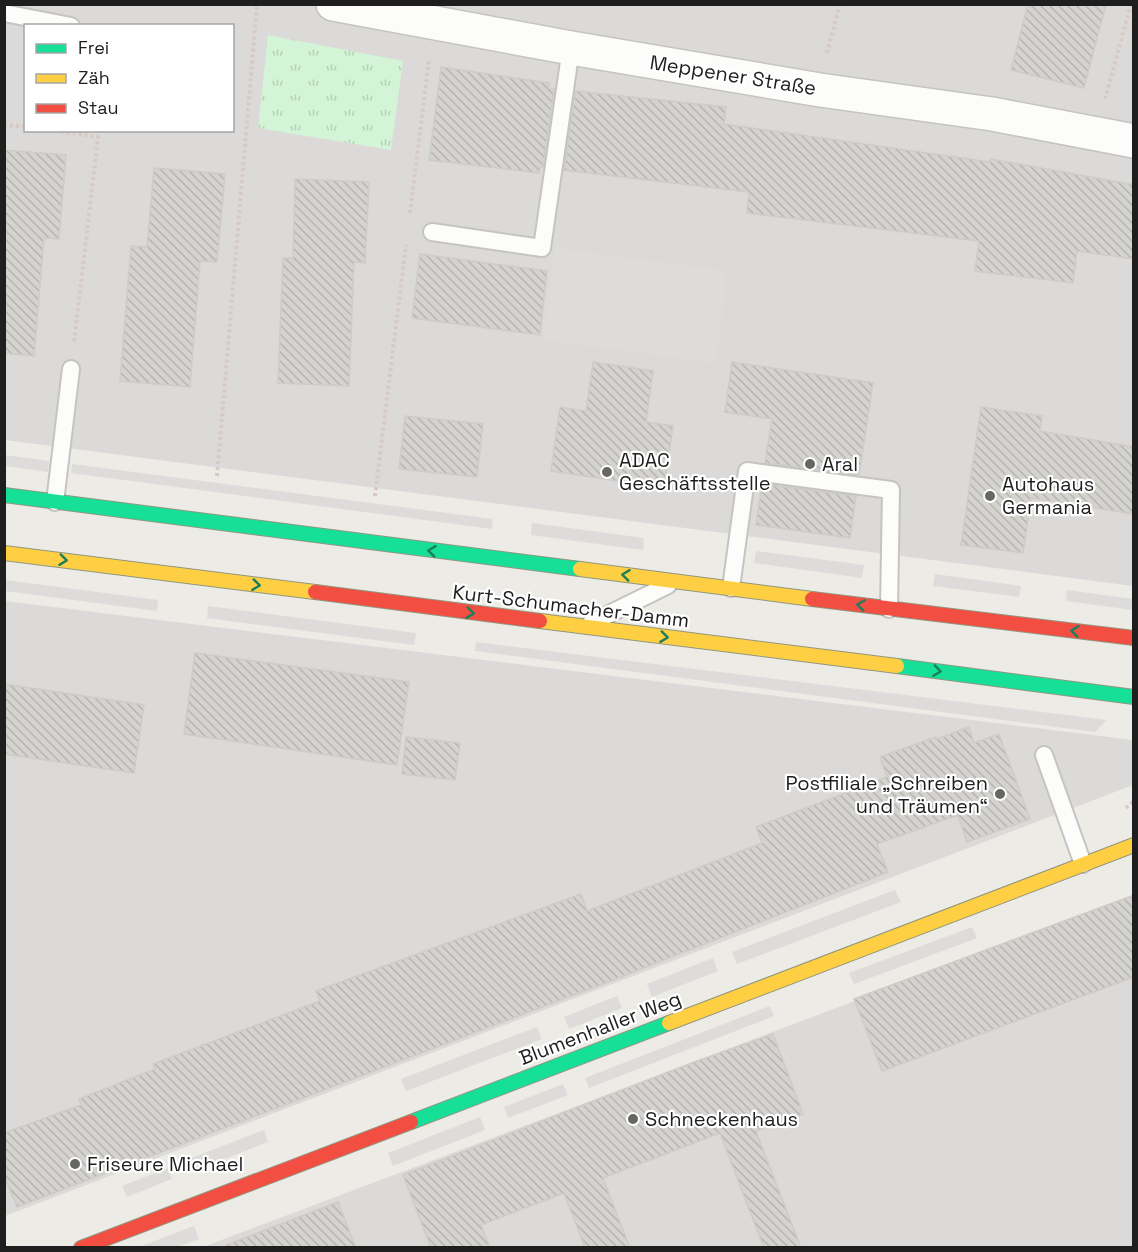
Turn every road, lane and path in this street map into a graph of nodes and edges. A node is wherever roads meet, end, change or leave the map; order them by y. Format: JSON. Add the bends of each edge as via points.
{"nodes":[{"id":1,"x":257,"y":4,"type":"edge"},
{"id":2,"x":333,"y":4,"type":"edge"},
{"id":3,"x":840,"y":4,"type":"edge"},
{"id":4,"x":1131,"y":4,"type":"edge"},
{"id":5,"x":4,"y":14,"type":"edge"},
{"id":6,"x":60,"y":24,"type":"edge"},
{"id":7,"x":434,"y":24,"type":"junction"},
{"id":8,"x":571,"y":48,"type":"junction"},
{"id":9,"x":820,"y":90,"type":"junction"},
{"id":10,"x":4,"y":125,"type":"edge"},
{"id":11,"x":24,"y":128,"type":"edge"},
{"id":12,"x":63,"y":132,"type":"edge"},
{"id":13,"x":1096,"y":134,"type":"junction"},
{"id":14,"x":1134,"y":141,"type":"edge"},
{"id":15,"x":409,"y":224,"type":"dead end"},
{"id":16,"x":432,"y":232,"type":"dead end"},
{"id":17,"x":407,"y":236,"type":"dead end"},
{"id":18,"x":71,"y":369,"type":"joint"},
{"id":19,"x":217,"y":476,"type":"dead end"},
{"id":20,"x":4,"y":495,"type":"edge"},
{"id":21,"x":375,"y":496,"type":"dead end"},
{"id":22,"x":55,"y":502,"type":"junction"},
{"id":23,"x":4,"y":553,"type":"edge"},
{"id":24,"x":675,"y":581,"type":"junction"},
{"id":25,"x":731,"y":588,"type":"junction"},
{"id":26,"x":889,"y":609,"type":"junction"},
{"id":27,"x":582,"y":627,"type":"junction"},
{"id":28,"x":1134,"y":638,"type":"edge"},
{"id":29,"x":1134,"y":697,"type":"edge"},
{"id":30,"x":1044,"y":755,"type":"dead end"},
{"id":31,"x":1134,"y":845,"type":"edge"},
{"id":32,"x":1083,"y":864,"type":"junction"},
{"id":33,"x":81,"y":1248,"type":"edge"}],
"edges":[{"from":1,"to":19,"type":"path"},
{"from":2,"to":7,"type":"street","name":"Meppener Straße"},
{"from":3,"to":9,"type":"path"},
{"from":4,"to":13,"type":"path"},
{"from":5,"to":6,"type":"lane"},
{"from":7,"to":8,"type":"street","name":"Meppener Straße"},
{"from":7,"to":15,"type":"path"},
{"from":8,"to":9,"type":"street","name":"Meppener Straße"},
{"from":8,"to":16,"type":"lane","via":[[542,248]]},
{"from":9,"to":13,"type":"street","name":"Meppener Straße","via":[[993,114]]},
{"from":10,"to":11,"type":"path"},
{"from":12,"to":18,"type":"path","via":[[98,137]]},
{"from":13,"to":14,"type":"street","name":"Meppener Straße"},
{"from":17,"to":21,"type":"path"},
{"from":18,"to":22,"type":"lane"},
{"from":20,"to":22,"type":"main road","name":"Kurt-Schumacher-Damm"},
{"from":24,"to":22,"type":"main road","name":"Kurt-Schumacher-Damm","one_way":true},
{"from":23,"to":27,"type":"main road","name":"Kurt-Schumacher-Damm","one_way":true},
{"from":24,"to":25,"type":"main road","name":"Kurt-Schumacher-Damm"},
{"from":24,"to":27,"type":"lane"},
{"from":26,"to":25,"type":"main road","name":"Kurt-Schumacher-Damm","one_way":true},
{"from":25,"to":26,"type":"lane","via":[[747,471],[891,490]]},
{"from":28,"to":26,"type":"main road","name":"Kurt-Schumacher-Damm","one_way":true},
{"from":27,"to":29,"type":"main road","name":"Kurt-Schumacher-Damm","one_way":true},
{"from":30,"to":32,"type":"lane"},
{"from":31,"to":32,"type":"main road","name":"Blumenhaller Weg"},
{"from":32,"to":33,"type":"main road","name":"Blumenhaller Weg"}]}
